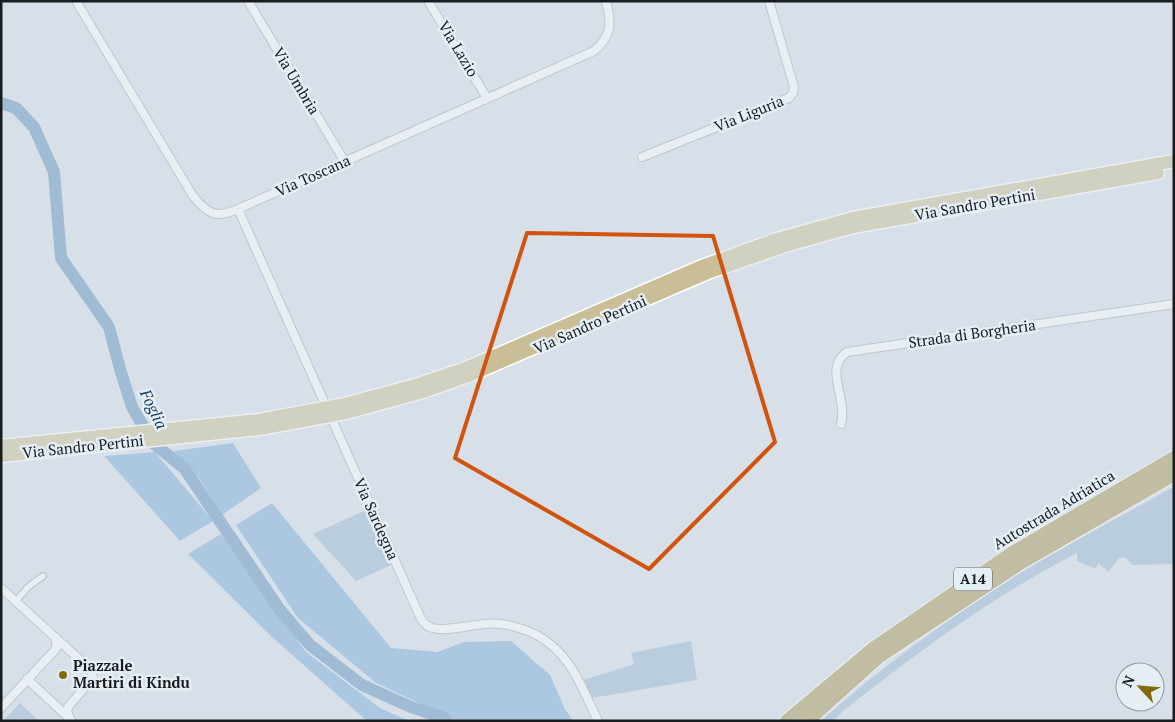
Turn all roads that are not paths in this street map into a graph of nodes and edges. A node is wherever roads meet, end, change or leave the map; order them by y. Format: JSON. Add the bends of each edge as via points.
{"nodes":[{"id":1,"x":76,"y":1,"type":"edge"},
{"id":2,"x":248,"y":1,"type":"edge"},
{"id":3,"x":428,"y":1,"type":"edge"},
{"id":4,"x":606,"y":1,"type":"edge"},
{"id":5,"x":769,"y":1,"type":"edge"},
{"id":6,"x":487,"y":98,"type":"junction"},
{"id":7,"x":642,"y":157,"type":"dead end"},
{"id":8,"x":1174,"y":161,"type":"edge"},
{"id":9,"x":345,"y":162,"type":"junction"},
{"id":10,"x":1174,"y":170,"type":"edge"},
{"id":11,"x":238,"y":209,"type":"junction"},
{"id":12,"x":1174,"y":304,"type":"edge"},
{"id":13,"x":345,"y":408,"type":"junction"},
{"id":14,"x":841,"y":424,"type":"dead end"},
{"id":15,"x":1,"y":446,"type":"edge"},
{"id":16,"x":1,"y":456,"type":"edge"},
{"id":17,"x":1174,"y":458,"type":"edge"},
{"id":18,"x":1174,"y":474,"type":"edge"},
{"id":19,"x":43,"y":576,"type":"dead end"},
{"id":20,"x":1,"y":588,"type":"edge"},
{"id":21,"x":16,"y":601,"type":"junction"},
{"id":22,"x":54,"y":636,"type":"junction"},
{"id":23,"x":27,"y":680,"type":"junction"},
{"id":24,"x":1,"y":708,"type":"edge"},
{"id":25,"x":71,"y":721,"type":"edge"},
{"id":26,"x":598,"y":721,"type":"edge"},
{"id":27,"x":787,"y":721,"type":"edge"},
{"id":28,"x":808,"y":721,"type":"edge"}],
"edges":[{"from":1,"to":11,"type":"street","name":"Via Toscana","via":[[193,196],[211,214],[220,215]]},
{"from":2,"to":9,"type":"street","name":"Via Umbria"},
{"from":3,"to":6,"type":"street","name":"Via Lazio"},
{"from":4,"to":6,"type":"street","name":"Via Toscana","via":[[610,29],[605,41],[594,51]]},
{"from":5,"to":7,"type":"street","name":"Via Liguria","via":[[794,87],[789,98]]},
{"from":6,"to":9,"type":"street","name":"Via Toscana"},
{"from":8,"to":13,"type":"main road","name":"Via Sandro Pertini","via":[[853,218],[777,239],[702,266],[466,368]]},
{"from":9,"to":11,"type":"street","name":"Via Toscana"},
{"from":10,"to":13,"type":"main road","name":"Via Sandro Pertini","via":[[853,227],[788,245],[710,272],[471,375],[423,392]]},
{"from":11,"to":26,"type":"street","name":"Via Sardegna","via":[[421,619],[438,630],[500,623],[537,636],[566,661],[578,678]]},
{"from":12,"to":14,"type":"street","name":"Strada di Borgheria","via":[[847,352],[838,357],[835,368],[844,414]]},
{"from":13,"to":15,"type":"main road","name":"Via Sandro Pertini","bridge":true},
{"from":13,"to":16,"type":"main road","name":"Via Sandro Pertini","bridge":true,"via":[[259,429]]},
{"from":17,"to":27,"type":"highway","name":"Autostrada Adriatica","number":"A14","via":[[1011,554],[873,649]]},
{"from":18,"to":28,"type":"highway","name":"Autostrada Adriatica","number":"A14","via":[[1020,564],[878,657]]},
{"from":19,"to":21,"type":"street"},
{"from":20,"to":21,"type":"street"},
{"from":21,"to":22,"type":"street"},
{"from":22,"to":23,"type":"street","via":[[57,646]]},
{"from":22,"to":25,"type":"street","via":[[93,674],[68,707]]},
{"from":23,"to":24,"type":"street"},
{"from":23,"to":25,"type":"street"}]}
